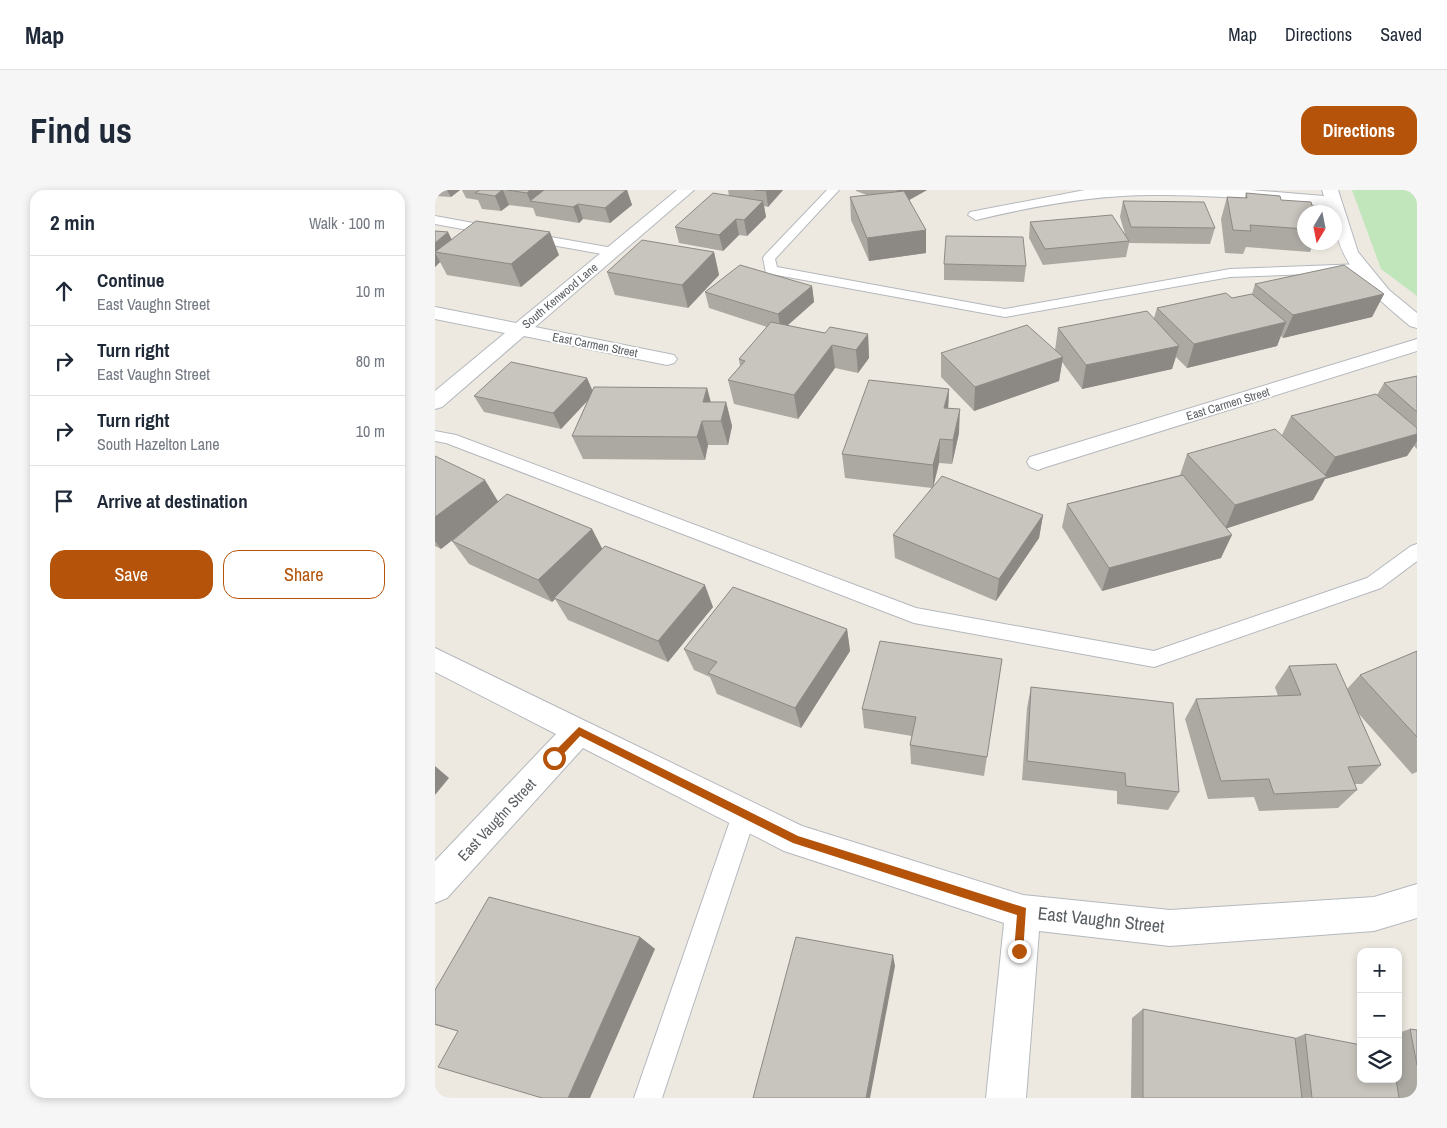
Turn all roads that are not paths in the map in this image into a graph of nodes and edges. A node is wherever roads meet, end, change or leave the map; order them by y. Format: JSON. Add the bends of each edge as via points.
{"nodes":[{"id":1,"x":687,"y":190,"type":"edge"},
{"id":2,"x":833,"y":190,"type":"edge"},
{"id":3,"x":1332,"y":196,"type":"edge"},
{"id":4,"x":976,"y":215,"type":"dead end"},
{"id":5,"x":435,"y":220,"type":"edge"},
{"id":6,"x":613,"y":252,"type":"junction"},
{"id":7,"x":1362,"y":268,"type":"junction"},
{"id":8,"x":435,"y":313,"type":"edge"},
{"id":9,"x":1417,"y":322,"type":"edge"},
{"id":10,"x":520,"y":330,"type":"junction"},
{"id":11,"x":1417,"y":345,"type":"edge"},
{"id":12,"x":667,"y":359,"type":"dead end"},
{"id":13,"x":435,"y":402,"type":"edge"},
{"id":14,"x":435,"y":436,"type":"edge"},
{"id":15,"x":1038,"y":462,"type":"dead end"},
{"id":16,"x":1417,"y":551,"type":"edge"},
{"id":17,"x":435,"y":659,"type":"edge"},
{"id":18,"x":579,"y":731,"type":"junction"},
{"id":19,"x":744,"y":815,"type":"junction"},
{"id":20,"x":435,"y":886,"type":"edge"},
{"id":21,"x":1417,"y":901,"type":"edge"},
{"id":22,"x":1023,"y":912,"type":"junction"},
{"id":23,"x":648,"y":1098,"type":"edge"},
{"id":24,"x":1006,"y":1098,"type":"edge"}],
"edges":[{"from":1,"to":6,"type":"street","name":"South Kenwood Lane"},
{"from":2,"to":7,"type":"lane","via":[[769,258],[771,270],[1005,313],[1230,274]]},
{"from":3,"to":4,"type":"street","via":[[1153,190],[1035,201]]},
{"from":3,"to":7,"type":"street","via":[[1350,253]]},
{"from":5,"to":6,"type":"lane"},
{"from":6,"to":10,"type":"street","name":"South Kenwood Lane"},
{"from":7,"to":9,"type":"street","via":[[1383,294]]},
{"from":8,"to":10,"type":"street","name":"East Carmen Street"},
{"from":10,"to":12,"type":"street","name":"East Carmen Street"},
{"from":10,"to":13,"type":"street","name":"South Kenwood Lane"},
{"from":11,"to":15,"type":"street","name":"East Carmen Street"},
{"from":14,"to":16,"type":"lane","via":[[915,615],[1154,659],[1374,583]]},
{"from":17,"to":18,"type":"street","name":"East Vaughn Street"},
{"from":18,"to":19,"type":"street","name":"East Vaughn Street"},
{"from":18,"to":20,"type":"street","name":"East Vaughn Street"},
{"from":19,"to":22,"type":"street","name":"East Vaughn Street","via":[[796,840]]},
{"from":19,"to":23,"type":"lane"},
{"from":21,"to":22,"type":"street","name":"East Vaughn Street","via":[[1374,914],[1169,928]]},
{"from":22,"to":24,"type":"street"}]}
